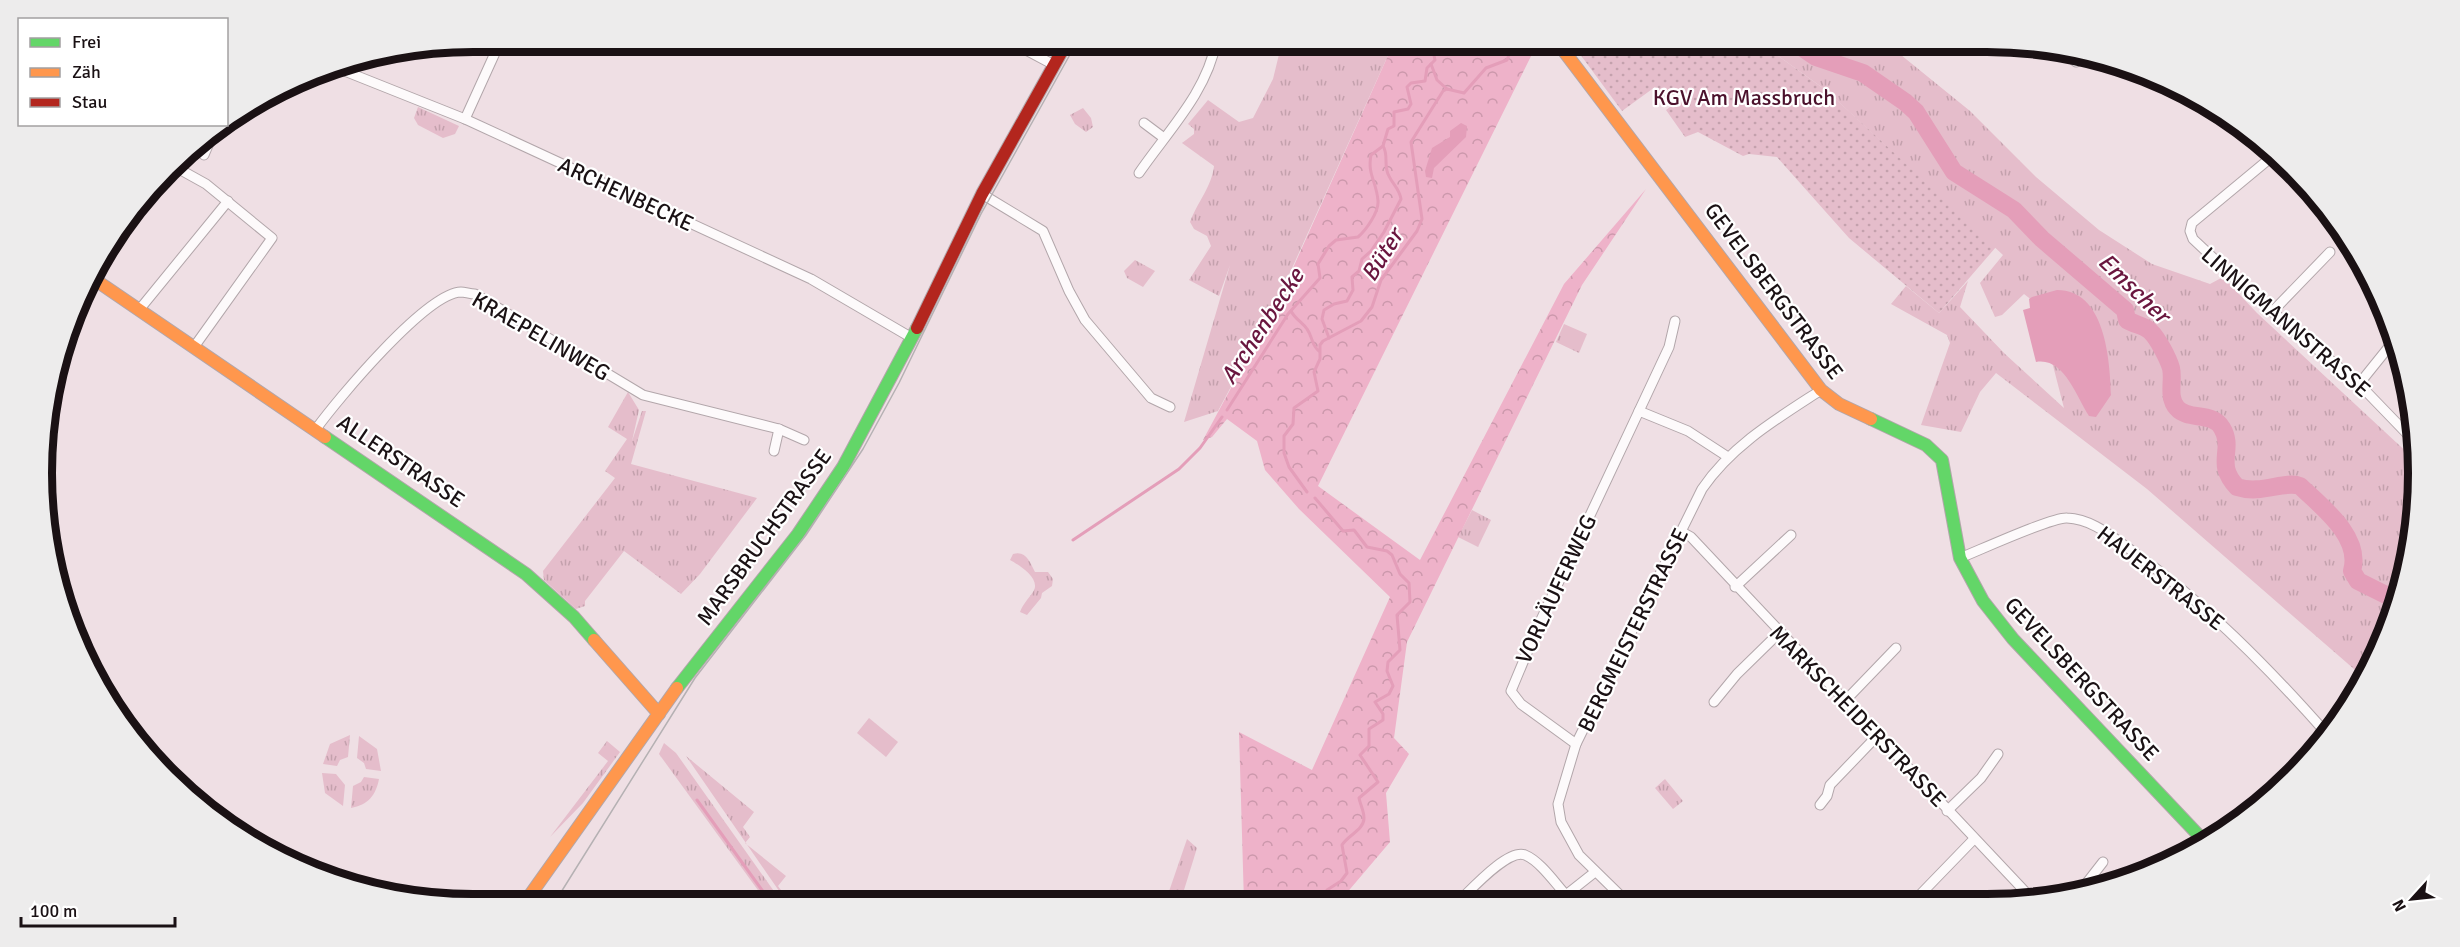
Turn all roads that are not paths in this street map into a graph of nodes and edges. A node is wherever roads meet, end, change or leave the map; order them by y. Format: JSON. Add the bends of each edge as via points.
{"nodes":[{"id":1,"x":495,"y":52,"type":"edge"},
{"id":2,"x":1030,"y":52,"type":"edge"},
{"id":3,"x":1061,"y":52,"type":"edge"},
{"id":4,"x":1212,"y":52,"type":"edge"},
{"id":5,"x":1565,"y":52,"type":"edge"},
{"id":6,"x":1054,"y":65,"type":"junction"},
{"id":7,"x":348,"y":72,"type":"edge"},
{"id":8,"x":465,"y":119,"type":"junction"},
{"id":9,"x":1144,"y":123,"type":"dead end"},
{"id":10,"x":1164,"y":138,"type":"junction"},
{"id":11,"x":207,"y":147,"type":"edge"},
{"id":12,"x":204,"y":155,"type":"dead end"},
{"id":13,"x":2267,"y":160,"type":"edge"},
{"id":14,"x":181,"y":171,"type":"edge"},
{"id":15,"x":1140,"y":173,"type":"dead end"},
{"id":16,"x":982,"y":194,"type":"junction"},
{"id":17,"x":228,"y":201,"type":"junction"},
{"id":18,"x":2330,"y":252,"type":"dead end"},
{"id":19,"x":99,"y":282,"type":"edge"},
{"id":20,"x":140,"y":310,"type":"junction"},
{"id":21,"x":2273,"y":311,"type":"junction"},
{"id":22,"x":1676,"y":321,"type":"dead end"},
{"id":23,"x":912,"y":338,"type":"junction"},
{"id":24,"x":194,"y":347,"type":"junction"},
{"id":25,"x":2388,"y":348,"type":"edge"},
{"id":26,"x":2359,"y":384,"type":"junction"},
{"id":27,"x":1821,"y":390,"type":"junction"},
{"id":28,"x":1170,"y":407,"type":"dead end"},
{"id":29,"x":1639,"y":411,"type":"junction"},
{"id":30,"x":316,"y":429,"type":"junction"},
{"id":31,"x":779,"y":429,"type":"junction"},
{"id":32,"x":2405,"y":432,"type":"edge"},
{"id":33,"x":804,"y":440,"type":"dead end"},
{"id":34,"x":774,"y":451,"type":"dead end"},
{"id":35,"x":1728,"y":457,"type":"junction"},
{"id":36,"x":1682,"y":532,"type":"junction"},
{"id":37,"x":1791,"y":535,"type":"dead end"},
{"id":38,"x":1960,"y":558,"type":"junction"},
{"id":39,"x":1735,"y":587,"type":"junction"},
{"id":40,"x":1779,"y":633,"type":"junction"},
{"id":41,"x":1896,"y":648,"type":"dead end"},
{"id":42,"x":1714,"y":702,"type":"dead end"},
{"id":43,"x":1844,"y":702,"type":"junction"},
{"id":44,"x":659,"y":714,"type":"junction"},
{"id":45,"x":2322,"y":729,"type":"edge"},
{"id":46,"x":1877,"y":736,"type":"junction"},
{"id":47,"x":1576,"y":744,"type":"junction"},
{"id":48,"x":1998,"y":754,"type":"dead end"},
{"id":49,"x":1820,"y":805,"type":"dead end"},
{"id":50,"x":1947,"y":811,"type":"junction"},
{"id":51,"x":2200,"y":836,"type":"edge"},
{"id":52,"x":1974,"y":839,"type":"junction"},
{"id":53,"x":2103,"y":862,"type":"dead end"},
{"id":54,"x":1595,"y":872,"type":"junction"},
{"id":55,"x":2088,"y":882,"type":"edge"},
{"id":56,"x":2026,"y":893,"type":"edge"},
{"id":57,"x":531,"y":894,"type":"edge"},
{"id":58,"x":1467,"y":894,"type":"edge"},
{"id":59,"x":1565,"y":894,"type":"edge"},
{"id":60,"x":1567,"y":894,"type":"edge"},
{"id":61,"x":1618,"y":894,"type":"edge"},
{"id":62,"x":1921,"y":894,"type":"edge"}],
"edges":[{"from":1,"to":8,"type":"street"},
{"from":2,"to":6,"type":"street"},
{"from":3,"to":6,"type":"street","name":"MARSBRUCHSTRASSE"},
{"from":4,"to":10,"type":"street","via":[[1203,79]]},
{"from":5,"to":27,"type":"street","name":"GEVELSBERGSTRASSE"},
{"from":6,"to":16,"type":"street","name":"MARSBRUCHSTRASSE"},
{"from":7,"to":8,"type":"street","name":"ARCHENBECKE"},
{"from":8,"to":23,"type":"street","name":"ARCHENBECKE","via":[[811,279]]},
{"from":9,"to":10,"type":"street"},
{"from":10,"to":15,"type":"street"},
{"from":11,"to":12,"type":"street"},
{"from":13,"to":21,"type":"street","name":"LINNIGMANNSTRASSE","via":[[2192,223],[2190,231],[2193,239]]},
{"from":14,"to":17,"type":"street"},
{"from":16,"to":23,"type":"street","name":"MARSBRUCHSTRASSE"},
{"from":16,"to":28,"type":"street","via":[[1043,231],[1085,320],[1151,398]]},
{"from":17,"to":20,"type":"street"},
{"from":17,"to":24,"type":"street","via":[[272,238]]},
{"from":18,"to":21,"type":"street"},
{"from":19,"to":20,"type":"street","name":"ALLERSTRASSE"},
{"from":20,"to":24,"type":"street","name":"ALLERSTRASSE"},
{"from":21,"to":26,"type":"street","name":"LINNIGMANNSTRASSE"},
{"from":22,"to":29,"type":"street","name":"VORLÄUFERWEG","via":[[1669,347]]},
{"from":23,"to":44,"type":"street","name":"MARSBRUCHSTRASSE","via":[[869,424],[801,530]]},
{"from":24,"to":30,"type":"street","name":"ALLERSTRASSE"},
{"from":25,"to":26,"type":"street"},
{"from":26,"to":32,"type":"street","name":"LINNIGMANNSTRASSE"},
{"from":27,"to":35,"type":"street","name":"BERGMEISTERSTRASSE","via":[[1784,412]]},
{"from":27,"to":38,"type":"street","name":"GEVELSBERGSTRASSE","via":[[1839,404],[1926,445],[1942,460]]},
{"from":29,"to":35,"type":"street","via":[[1688,431]]},
{"from":29,"to":47,"type":"street","name":"VORLÄUFERWEG","via":[[1511,690],[1521,704]]},
{"from":30,"to":31,"type":"street","name":"KRAEPELINWEG","via":[[337,400],[392,341],[441,300],[460,292],[474,294],[643,395]]},
{"from":30,"to":44,"type":"street","name":"ALLERSTRASSE","via":[[526,574],[574,617]]},
{"from":31,"to":33,"type":"street","name":"KRAEPELINWEG"},
{"from":31,"to":34,"type":"street"},
{"from":35,"to":36,"type":"street","name":"BERGMEISTERSTRASSE","via":[[1702,489]]},
{"from":36,"to":39,"type":"street","name":"MARKSCHEIDERSTRASSE","via":[[1691,537]]},
{"from":36,"to":47,"type":"street","name":"BERGMEISTERSTRASSE"},
{"from":37,"to":39,"type":"street"},
{"from":38,"to":45,"type":"street","name":"HAUERSTRASSE","via":[[2060,518],[2083,520],[2142,559],[2222,624]]},
{"from":38,"to":51,"type":"street","name":"GEVELSBERGSTRASSE","via":[[1983,602],[2013,639]]},
{"from":39,"to":40,"type":"street","name":"MARKSCHEIDERSTRASSE"},
{"from":40,"to":42,"type":"street"},
{"from":40,"to":43,"type":"street","name":"MARKSCHEIDERSTRASSE"},
{"from":41,"to":43,"type":"street"},
{"from":43,"to":46,"type":"street","name":"MARKSCHEIDERSTRASSE"},
{"from":44,"to":57,"type":"street","name":"MARSBRUCHSTRASSE"},
{"from":46,"to":49,"type":"street","via":[[1830,785]]},
{"from":46,"to":50,"type":"street","name":"MARKSCHEIDERSTRASSE"},
{"from":47,"to":54,"type":"street","name":"BERGMEISTERSTRASSE","via":[[1558,804],[1560,822],[1568,839]]},
{"from":48,"to":50,"type":"street","via":[[1981,778]]},
{"from":50,"to":52,"type":"street","name":"MARKSCHEIDERSTRASSE"},
{"from":52,"to":56,"type":"street","name":"MARKSCHEIDERSTRASSE"},
{"from":52,"to":62,"type":"street"},
{"from":53,"to":55,"type":"street"},
{"from":54,"to":60,"type":"street"},
{"from":54,"to":61,"type":"street","name":"BERGMEISTERSTRASSE"},
{"from":58,"to":59,"type":"street","via":[[1517,854],[1526,855]]}]}
